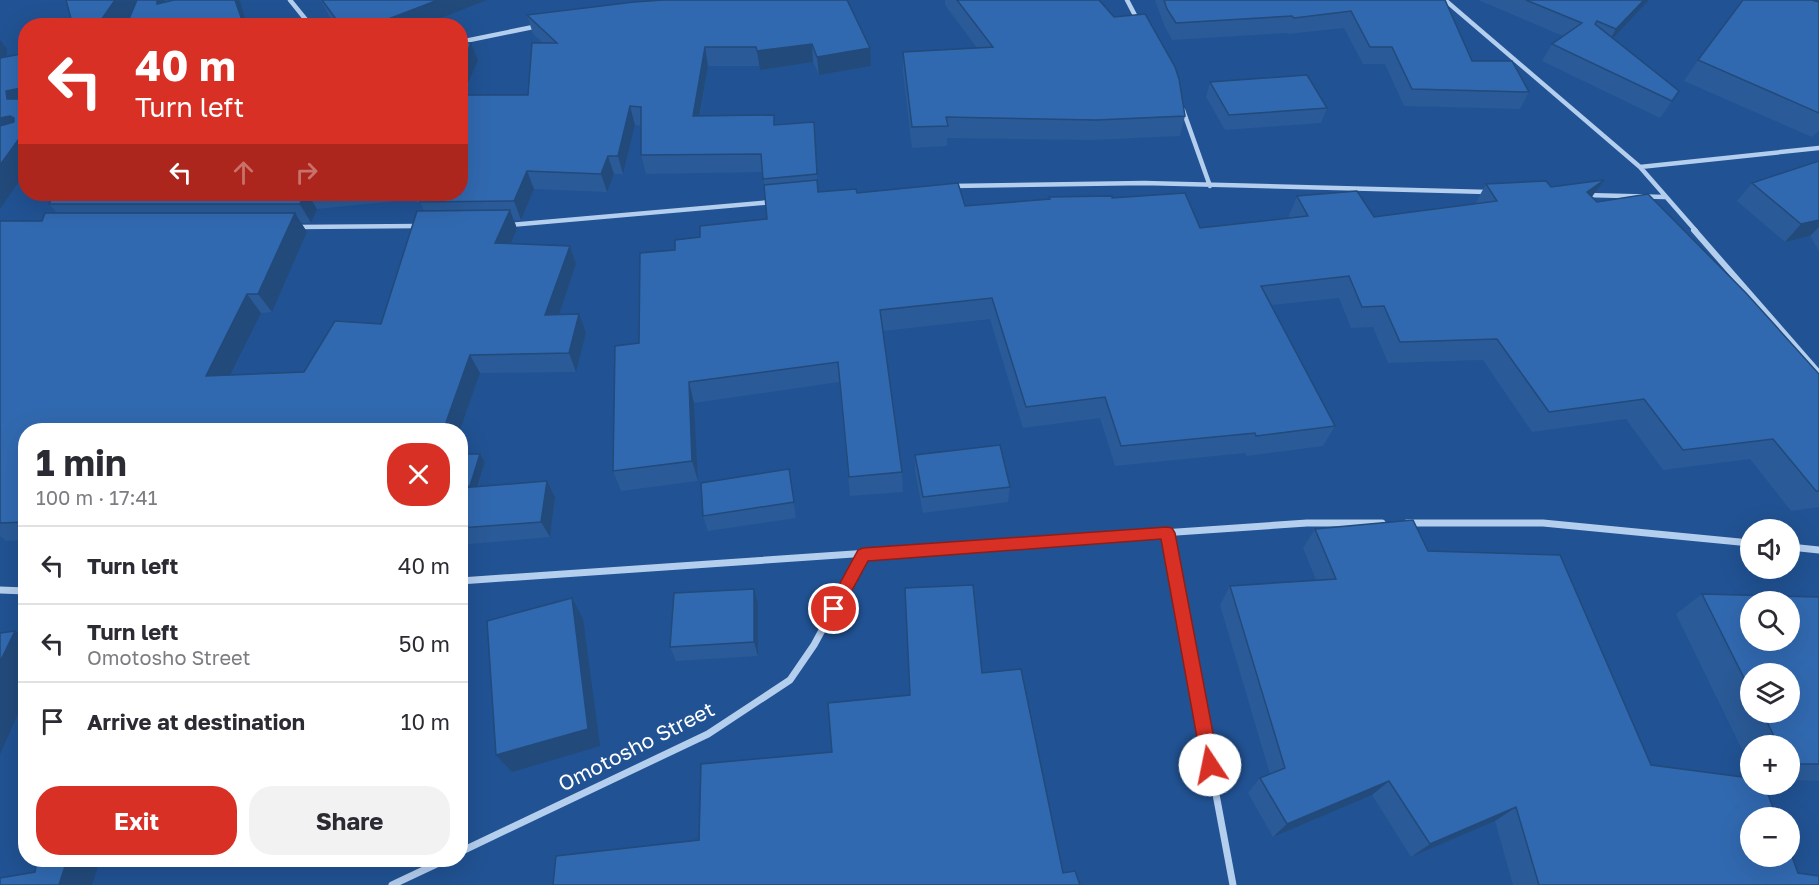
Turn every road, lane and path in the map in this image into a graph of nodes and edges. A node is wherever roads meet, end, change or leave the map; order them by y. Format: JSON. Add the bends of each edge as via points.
{"nodes":[{"id":1,"x":290,"y":0,"type":"edge"},
{"id":2,"x":1127,"y":0,"type":"edge"},
{"id":3,"x":1445,"y":0,"type":"edge"},
{"id":4,"x":305,"y":18,"type":"edge"},
{"id":5,"x":540,"y":25,"type":"edge"},
{"id":6,"x":1143,"y":29,"type":"edge"},
{"id":7,"x":468,"y":40,"type":"edge"},
{"id":8,"x":1182,"y":108,"type":"edge"},
{"id":9,"x":1819,"y":148,"type":"edge"},
{"id":10,"x":1640,"y":167,"type":"junction"},
{"id":11,"x":1210,"y":186,"type":"junction"},
{"id":12,"x":941,"y":187,"type":"edge"},
{"id":13,"x":1498,"y":193,"type":"edge"},
{"id":14,"x":1581,"y":195,"type":"edge"},
{"id":15,"x":1665,"y":197,"type":"junction"},
{"id":16,"x":774,"y":201,"type":"edge"},
{"id":17,"x":501,"y":225,"type":"edge"},
{"id":18,"x":431,"y":226,"type":"edge"},
{"id":19,"x":290,"y":228,"type":"edge"},
{"id":20,"x":1819,"y":373,"type":"edge"},
{"id":21,"x":1390,"y":523,"type":"edge"},
{"id":22,"x":1401,"y":523,"type":"edge"},
{"id":23,"x":1167,"y":533,"type":"junction"},
{"id":24,"x":1740,"y":542,"type":"edge"},
{"id":25,"x":1800,"y":548,"type":"edge"},
{"id":26,"x":1819,"y":550,"type":"edge"},
{"id":27,"x":863,"y":555,"type":"junction"},
{"id":28,"x":468,"y":580,"type":"edge"},
{"id":29,"x":0,"y":590,"type":"edge"},
{"id":30,"x":18,"y":591,"type":"edge"},
{"id":31,"x":468,"y":848,"type":"edge"},
{"id":32,"x":430,"y":867,"type":"edge"},
{"id":33,"x":392,"y":885,"type":"edge"},
{"id":34,"x":1233,"y":885,"type":"edge"}],
"edges":[{"from":1,"to":4,"type":"street"},
{"from":2,"to":6,"type":"street"},
{"from":3,"to":10,"type":"street"},
{"from":5,"to":7,"type":"street"},
{"from":8,"to":11,"type":"street"},
{"from":9,"to":10,"type":"street"},
{"from":10,"to":15,"type":"street"},
{"from":11,"to":12,"type":"street","via":[[1144,183]]},
{"from":11,"to":13,"type":"street"},
{"from":14,"to":15,"type":"street"},
{"from":15,"to":20,"type":"street"},
{"from":16,"to":17,"type":"street"},
{"from":18,"to":19,"type":"street"},
{"from":21,"to":23,"type":"street","via":[[1307,523]]},
{"from":22,"to":24,"type":"street","via":[[1543,523]]},
{"from":23,"to":27,"type":"street"},
{"from":23,"to":34,"type":"street"},
{"from":25,"to":26,"type":"street"},
{"from":27,"to":28,"type":"street"},
{"from":27,"to":31,"type":"street","name":"Omotosho Street","via":[[814,645],[790,680],[708,734]]},
{"from":29,"to":30,"type":"street"},
{"from":32,"to":33,"type":"street"}]}
